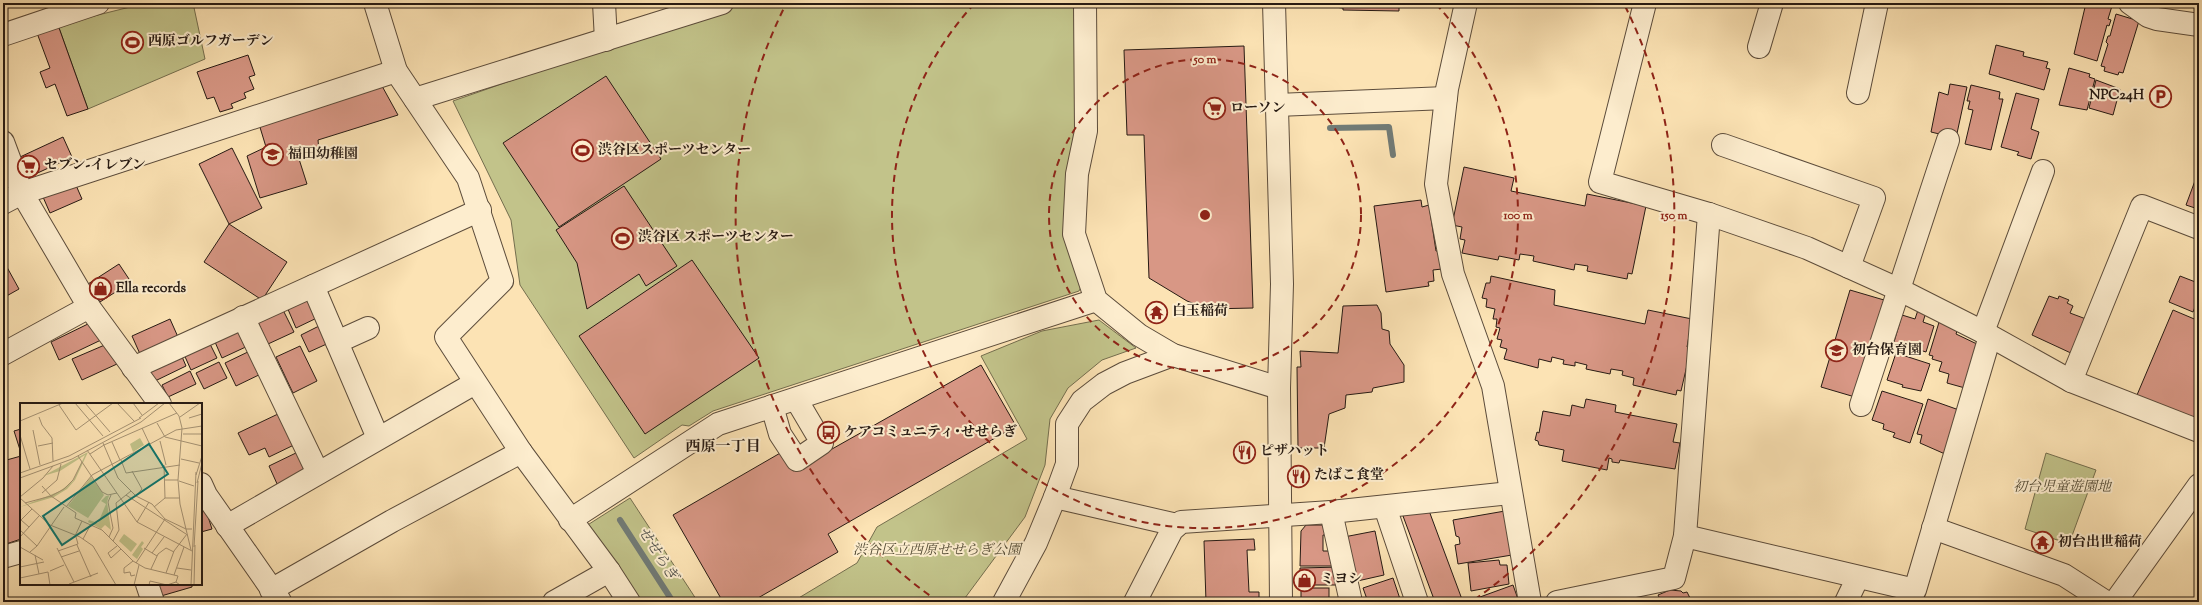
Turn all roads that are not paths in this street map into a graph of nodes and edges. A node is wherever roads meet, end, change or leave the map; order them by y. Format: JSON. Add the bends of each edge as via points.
{"nodes":[{"id":1,"x":98,"y":3,"type":"edge"},
{"id":2,"x":375,"y":3,"type":"edge"},
{"id":3,"x":604,"y":3,"type":"edge"},
{"id":4,"x":722,"y":3,"type":"edge"},
{"id":5,"x":1085,"y":3,"type":"edge"},
{"id":6,"x":1274,"y":3,"type":"edge"},
{"id":7,"x":1466,"y":3,"type":"edge"},
{"id":8,"x":1645,"y":3,"type":"edge"},
{"id":9,"x":1772,"y":3,"type":"edge"},
{"id":10,"x":1877,"y":3,"type":"edge"},
{"id":11,"x":2130,"y":3,"type":"edge"},
{"id":12,"x":2199,"y":25,"type":"edge"},
{"id":13,"x":3,"y":35,"type":"edge"},
{"id":14,"x":606,"y":40,"type":"junction"},
{"id":15,"x":1759,"y":47,"type":"dead end"},
{"id":16,"x":396,"y":71,"type":"junction"},
{"id":17,"x":1858,"y":93,"type":"dead end"},
{"id":18,"x":1446,"y":98,"type":"junction"},
{"id":19,"x":415,"y":99,"type":"junction"},
{"id":20,"x":1277,"y":105,"type":"junction"},
{"id":21,"x":1948,"y":140,"type":"dead end"},
{"id":22,"x":3,"y":142,"type":"edge"},
{"id":23,"x":1723,"y":145,"type":"dead end"},
{"id":24,"x":2042,"y":171,"type":"dead end"},
{"id":25,"x":12,"y":198,"type":"edge"},
{"id":26,"x":480,"y":210,"type":"junction"},
{"id":27,"x":1709,"y":214,"type":"junction"},
{"id":28,"x":2199,"y":228,"type":"edge"},
{"id":29,"x":1849,"y":267,"type":"junction"},
{"id":30,"x":313,"y":286,"type":"junction"},
{"id":31,"x":1900,"y":290,"type":"junction"},
{"id":32,"x":1096,"y":300,"type":"junction"},
{"id":33,"x":89,"y":307,"type":"junction"},
{"id":34,"x":244,"y":318,"type":"junction"},
{"id":35,"x":368,"y":328,"type":"dead end"},
{"id":36,"x":1987,"y":334,"type":"junction"},
{"id":37,"x":337,"y":342,"type":"junction"},
{"id":38,"x":3,"y":354,"type":"edge"},
{"id":39,"x":1173,"y":355,"type":"junction"},
{"id":40,"x":133,"y":368,"type":"junction"},
{"id":41,"x":2071,"y":381,"type":"junction"},
{"id":42,"x":475,"y":383,"type":"junction"},
{"id":43,"x":1279,"y":388,"type":"junction"},
{"id":44,"x":796,"y":399,"type":"junction"},
{"id":45,"x":159,"y":403,"type":"edge"},
{"id":46,"x":1861,"y":405,"type":"dead end"},
{"id":47,"x":772,"y":406,"type":"junction"},
{"id":48,"x":2199,"y":431,"type":"edge"},
{"id":49,"x":378,"y":438,"type":"junction"},
{"id":50,"x":521,"y":452,"type":"junction"},
{"id":51,"x":318,"y":472,"type":"junction"},
{"id":52,"x":2199,"y":485,"type":"edge"},
{"id":53,"x":203,"y":492,"type":"edge"},
{"id":54,"x":1510,"y":493,"type":"junction"},
{"id":55,"x":1055,"y":497,"type":"junction"},
{"id":56,"x":1385,"y":507,"type":"junction"},
{"id":57,"x":1331,"y":512,"type":"junction"},
{"id":58,"x":1279,"y":516,"type":"junction"},
{"id":59,"x":570,"y":520,"type":"junction"},
{"id":60,"x":1177,"y":524,"type":"junction"},
{"id":61,"x":228,"y":526,"type":"junction"},
{"id":62,"x":1933,"y":528,"type":"junction"},
{"id":63,"x":1684,"y":536,"type":"junction"},
{"id":64,"x":20,"y":552,"type":"edge"},
{"id":65,"x":3,"y":557,"type":"edge"},
{"id":66,"x":609,"y":571,"type":"junction"},
{"id":67,"x":1858,"y":577,"type":"junction"},
{"id":68,"x":147,"y":585,"type":"edge"},
{"id":69,"x":276,"y":596,"type":"edge"},
{"id":70,"x":153,"y":602,"type":"edge"},
{"id":71,"x":554,"y":602,"type":"edge"},
{"id":72,"x":629,"y":602,"type":"edge"},
{"id":73,"x":1004,"y":602,"type":"edge"},
{"id":74,"x":1135,"y":602,"type":"edge"},
{"id":75,"x":1281,"y":602,"type":"edge"},
{"id":76,"x":1351,"y":602,"type":"edge"},
{"id":77,"x":1417,"y":602,"type":"edge"},
{"id":78,"x":1530,"y":602,"type":"edge"},
{"id":79,"x":1557,"y":602,"type":"edge"},
{"id":80,"x":1846,"y":602,"type":"edge"},
{"id":81,"x":2106,"y":602,"type":"edge"},
{"id":82,"x":2115,"y":602,"type":"edge"}],
"edges":[{"from":1,"to":13,"type":"street"},
{"from":2,"to":16,"type":"street"},
{"from":3,"to":14,"type":"street"},
{"from":4,"to":14,"type":"street"},
{"from":5,"to":32,"type":"street","via":[[1086,131],[1077,174],[1074,234]]},
{"from":6,"to":20,"type":"street"},
{"from":7,"to":18,"type":"street"},
{"from":8,"to":27,"type":"street","via":[[1600,182]]},
{"from":9,"to":15,"type":"street"},
{"from":10,"to":17,"type":"street"},
{"from":11,"to":12,"type":"street","via":[[2152,18]]},
{"from":14,"to":19,"type":"street"},
{"from":16,"to":19,"type":"street"},
{"from":16,"to":25,"type":"street"},
{"from":18,"to":20,"type":"street"},
{"from":18,"to":54,"type":"street","via":[[1436,184],[1453,274],[1493,386]]},
{"from":19,"to":26,"type":"street","via":[[468,178]]},
{"from":20,"to":43,"type":"street","via":[[1282,284]]},
{"from":21,"to":31,"type":"street"},
{"from":22,"to":25,"type":"street"},
{"from":23,"to":29,"type":"street","via":[[1874,198]]},
{"from":24,"to":36,"type":"street"},
{"from":25,"to":33,"type":"street"},
{"from":26,"to":30,"type":"street"},
{"from":26,"to":42,"type":"street","via":[[502,280],[446,337]]},
{"from":27,"to":29,"type":"street","via":[[1807,248]]},
{"from":27,"to":63,"type":"street"},
{"from":28,"to":41,"type":"street","via":[[2142,206]]},
{"from":29,"to":31,"type":"street"},
{"from":30,"to":34,"type":"street"},
{"from":30,"to":37,"type":"street"},
{"from":31,"to":36,"type":"street"},
{"from":31,"to":46,"type":"street"},
{"from":32,"to":39,"type":"street","via":[[1139,335]]},
{"from":32,"to":44,"type":"street"},
{"from":33,"to":38,"type":"street"},
{"from":33,"to":40,"type":"street"},
{"from":34,"to":40,"type":"street"},
{"from":34,"to":51,"type":"street"},
{"from":35,"to":37,"type":"street"},
{"from":36,"to":41,"type":"street"},
{"from":36,"to":62,"type":"street"},
{"from":37,"to":49,"type":"street"},
{"from":39,"to":43,"type":"street"},
{"from":39,"to":55,"type":"street","via":[[1125,373],[1104,384],[1082,401],[1067,424],[1067,464]]},
{"from":40,"to":45,"type":"street"},
{"from":41,"to":48,"type":"street"},
{"from":42,"to":49,"type":"street"},
{"from":42,"to":50,"type":"street"},
{"from":43,"to":58,"type":"street"},
{"from":44,"to":47,"type":"street"},
{"from":44,"to":47,"type":"street","via":[[822,443],[797,460],[780,434]]},
{"from":47,"to":59,"type":"street","via":[[718,424]]},
{"from":49,"to":51,"type":"street"},
{"from":50,"to":59,"type":"street"},
{"from":50,"to":69,"type":"street","via":[[392,521]]},
{"from":51,"to":61,"type":"street"},
{"from":52,"to":82,"type":"street"},
{"from":53,"to":61,"type":"street"},
{"from":54,"to":56,"type":"street"},
{"from":54,"to":78,"type":"street"},
{"from":55,"to":60,"type":"street"},
{"from":55,"to":73,"type":"street","via":[[1036,543]]},
{"from":56,"to":57,"type":"street"},
{"from":56,"to":77,"type":"street"},
{"from":57,"to":58,"type":"street"},
{"from":57,"to":76,"type":"street"},
{"from":58,"to":60,"type":"street"},
{"from":58,"to":75,"type":"street"},
{"from":59,"to":66,"type":"street"},
{"from":60,"to":74,"type":"street"},
{"from":61,"to":69,"type":"street"},
{"from":62,"to":67,"type":"street","via":[[1915,590]]},
{"from":62,"to":81,"type":"street","via":[[2064,576]]},
{"from":63,"to":67,"type":"street"},
{"from":63,"to":79,"type":"street","via":[[1674,578]]},
{"from":64,"to":65,"type":"street"},
{"from":66,"to":71,"type":"street"},
{"from":66,"to":72,"type":"street"},
{"from":67,"to":80,"type":"street"},
{"from":68,"to":70,"type":"street"}]}
